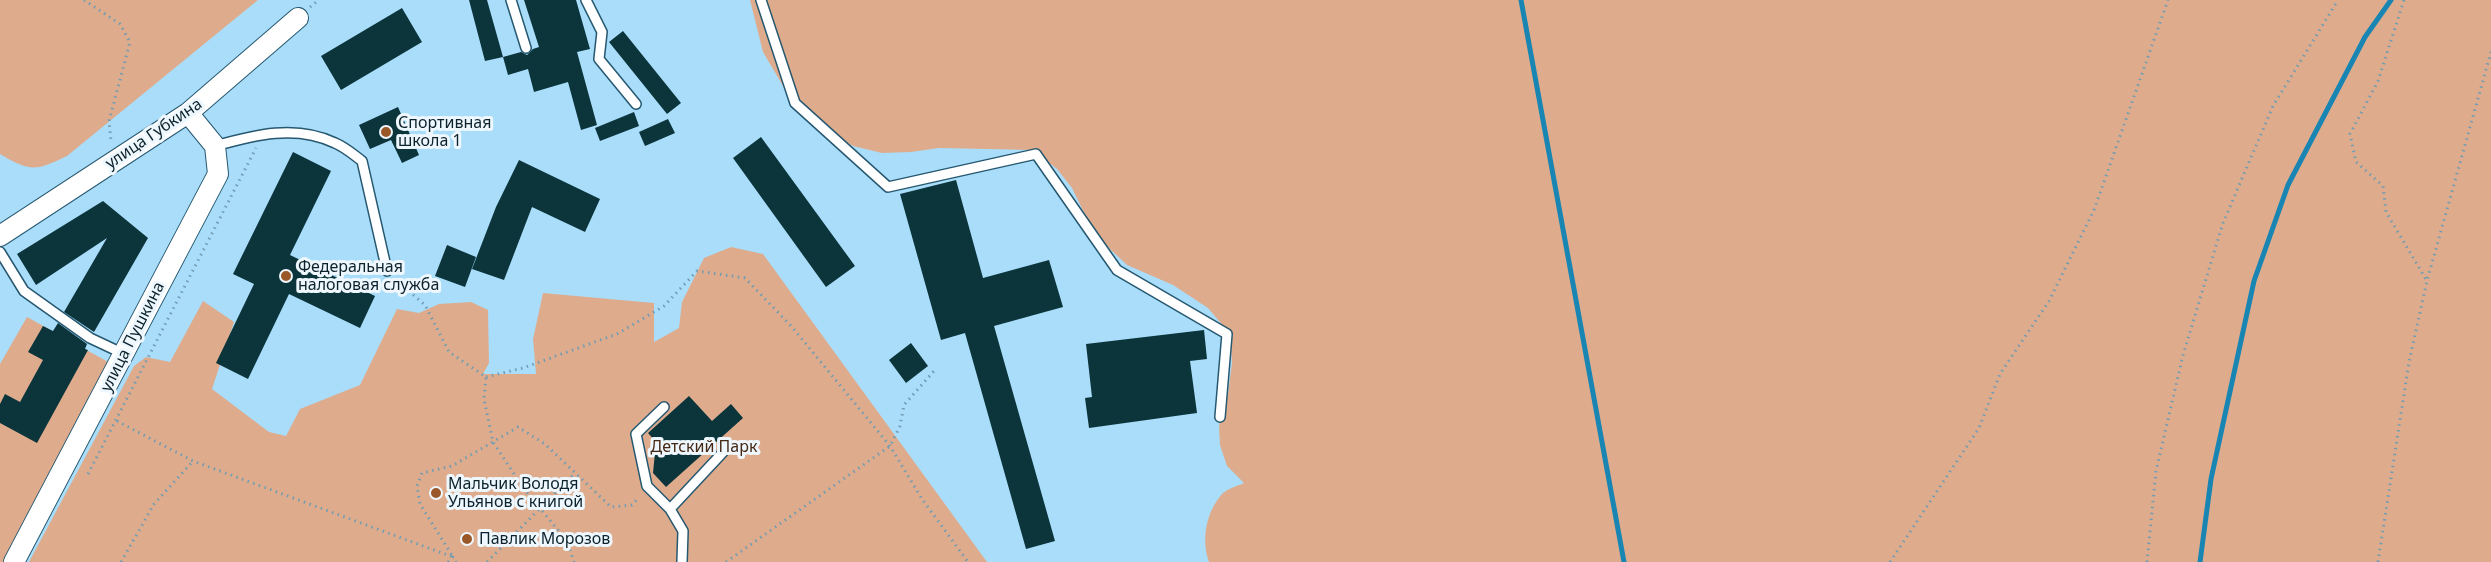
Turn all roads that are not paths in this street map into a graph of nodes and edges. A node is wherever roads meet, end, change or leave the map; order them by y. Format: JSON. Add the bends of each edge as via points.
{"nodes":[{"id":1,"x":512,"y":0,"type":"edge"},
{"id":2,"x":586,"y":0,"type":"edge"},
{"id":3,"x":761,"y":0,"type":"edge"},
{"id":4,"x":298,"y":18,"type":"dead end"},
{"id":5,"x":526,"y":48,"type":"dead end"},
{"id":6,"x":636,"y":104,"type":"dead end"},
{"id":7,"x":188,"y":113,"type":"junction"},
{"id":8,"x":215,"y":146,"type":"junction"},
{"id":9,"x":0,"y":236,"type":"edge"},
{"id":10,"x":0,"y":252,"type":"edge"},
{"id":11,"x":387,"y":271,"type":"road end"},
{"id":12,"x":124,"y":354,"type":"junction"},
{"id":13,"x":664,"y":407,"type":"dead end"},
{"id":14,"x":1220,"y":417,"type":"dead end"},
{"id":15,"x":726,"y":449,"type":"dead end"},
{"id":16,"x":670,"y":509,"type":"junction"},
{"id":17,"x":14,"y":562,"type":"edge"},
{"id":18,"x":682,"y":562,"type":"edge"}],
"edges":[{"from":1,"to":5,"type":"lane"},
{"from":2,"to":6,"type":"lane","via":[[602,32],[599,59]]},
{"from":3,"to":14,"type":"lane","via":[[795,103],[888,187],[1036,154],[1117,270],[1227,334]]},
{"from":4,"to":7,"type":"street","name":"улица Губкина"},
{"from":7,"to":8,"type":"street"},
{"from":7,"to":9,"type":"street","name":"улица Губкина"},
{"from":8,"to":11,"type":"lane","via":[[263,133],[303,133],[335,143],[362,161]]},
{"from":8,"to":12,"type":"street","name":"улица Пушкина","via":[[218,174]]},
{"from":10,"to":12,"type":"lane","via":[[24,291],[90,338]]},
{"from":12,"to":17,"type":"street","name":"улица Пушкина"},
{"from":13,"to":16,"type":"lane","via":[[636,434],[648,486]]},
{"from":15,"to":16,"type":"lane"},
{"from":16,"to":18,"type":"lane","via":[[683,531]]}]}
